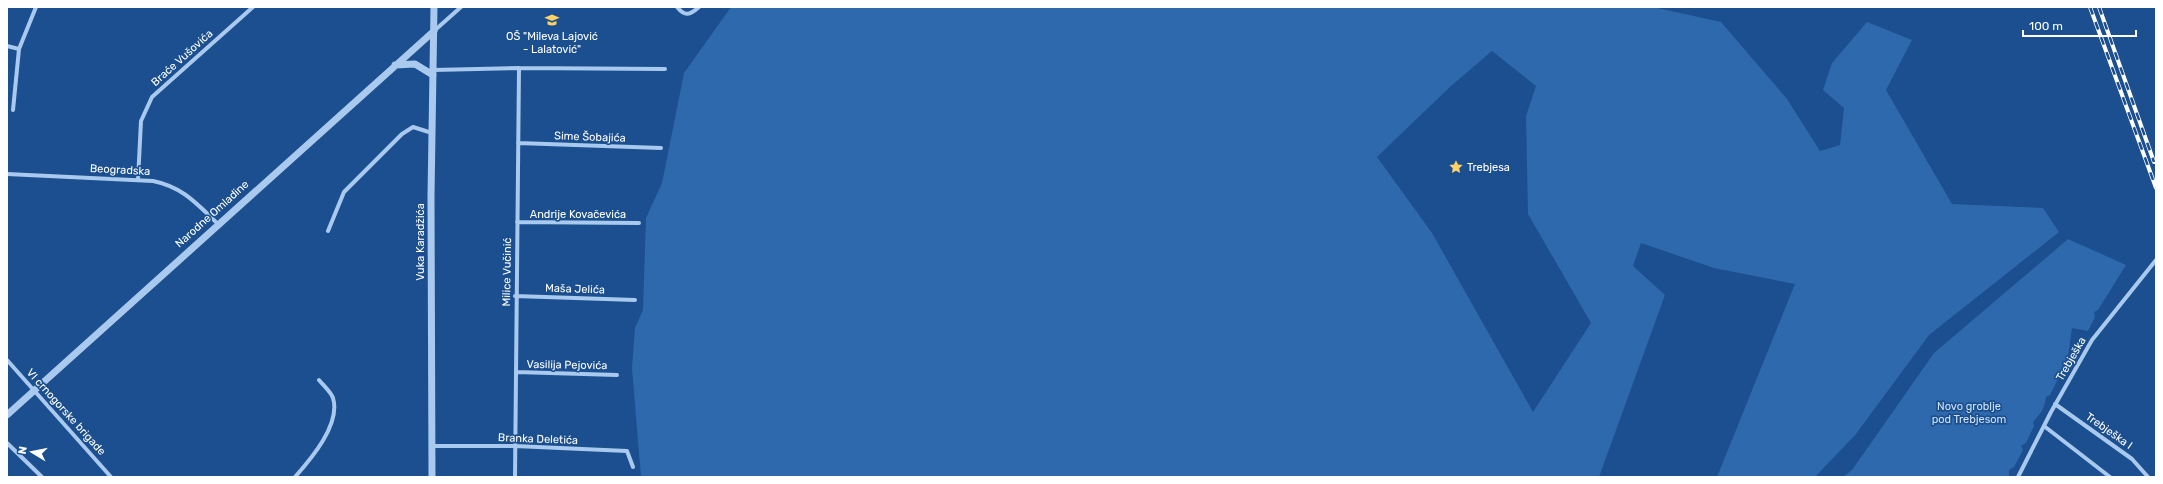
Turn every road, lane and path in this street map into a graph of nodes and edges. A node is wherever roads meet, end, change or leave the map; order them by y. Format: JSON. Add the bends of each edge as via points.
{"nodes":[{"id":1,"x":36,"y":7,"type":"edge"},
{"id":2,"x":253,"y":7,"type":"edge"},
{"id":3,"x":434,"y":7,"type":"edge"},
{"id":4,"x":461,"y":7,"type":"edge"},
{"id":5,"x":677,"y":7,"type":"edge"},
{"id":6,"x":699,"y":7,"type":"edge"},
{"id":7,"x":434,"y":31,"type":"junction"},
{"id":8,"x":7,"y":46,"type":"edge"},
{"id":9,"x":20,"y":48,"type":"junction"},
{"id":10,"x":395,"y":66,"type":"junction"},
{"id":11,"x":519,"y":68,"type":"junction"},
{"id":12,"x":664,"y":69,"type":"dead end"},
{"id":13,"x":433,"y":72,"type":"junction"},
{"id":14,"x":13,"y":110,"type":"dead end"},
{"id":15,"x":432,"y":133,"type":"junction"},
{"id":16,"x":518,"y":143,"type":"junction"},
{"id":17,"x":661,"y":148,"type":"dead end"},
{"id":18,"x":7,"y":174,"type":"edge"},
{"id":19,"x":138,"y":180,"type":"junction"},
{"id":20,"x":517,"y":222,"type":"junction"},
{"id":21,"x":639,"y":223,"type":"dead end"},
{"id":22,"x":218,"y":224,"type":"junction"},
{"id":23,"x":328,"y":231,"type":"dead end"},
{"id":24,"x":2156,"y":260,"type":"edge"},
{"id":25,"x":515,"y":296,"type":"junction"},
{"id":26,"x":634,"y":300,"type":"dead end"},
{"id":27,"x":7,"y":360,"type":"edge"},
{"id":28,"x":516,"y":372,"type":"junction"},
{"id":29,"x":617,"y":375,"type":"dead end"},
{"id":30,"x":319,"y":380,"type":"dead end"},
{"id":31,"x":34,"y":391,"type":"junction"},
{"id":32,"x":2055,"y":404,"type":"junction"},
{"id":33,"x":7,"y":415,"type":"edge"},
{"id":34,"x":2044,"y":426,"type":"junction"},
{"id":35,"x":7,"y":443,"type":"edge"},
{"id":36,"x":432,"y":446,"type":"junction"},
{"id":37,"x":515,"y":446,"type":"junction"},
{"id":38,"x":632,"y":467,"type":"dead end"},
{"id":39,"x":108,"y":476,"type":"edge"},
{"id":40,"x":42,"y":477,"type":"edge"},
{"id":41,"x":295,"y":477,"type":"edge"},
{"id":42,"x":432,"y":477,"type":"edge"},
{"id":43,"x":515,"y":477,"type":"edge"},
{"id":44,"x":2018,"y":477,"type":"edge"},
{"id":45,"x":2110,"y":477,"type":"edge"},
{"id":46,"x":2148,"y":477,"type":"edge"}],
"edges":[{"from":1,"to":9,"type":"street"},
{"from":2,"to":19,"type":"street","name":"Braće Vušovića","via":[[152,97],[141,121]]},
{"from":3,"to":7,"type":"street","name":"Vuka Karadžića"},
{"from":4,"to":7,"type":"street"},
{"from":5,"to":6,"type":"street","via":[[686,15]]},
{"from":7,"to":10,"type":"street","name":"Narodne Omladine"},
{"from":7,"to":13,"type":"street","name":"Vuka Karadžića"},
{"from":8,"to":9,"type":"street"},
{"from":9,"to":14,"type":"street"},
{"from":10,"to":13,"type":"street","via":[[415,64]]},
{"from":10,"to":22,"type":"street","name":"Narodne Omladine"},
{"from":11,"to":12,"type":"street"},
{"from":11,"to":13,"type":"street"},
{"from":11,"to":16,"type":"street","name":"Milice Vučinić"},
{"from":13,"to":15,"type":"street","name":"Vuka Karadžića"},
{"from":15,"to":23,"type":"street","via":[[413,127],[402,134],[344,192]]},
{"from":15,"to":36,"type":"street","name":"Vuka Karadžića"},
{"from":16,"to":17,"type":"street","name":"Sime Šobajića"},
{"from":16,"to":20,"type":"street","name":"Milice Vučinić"},
{"from":18,"to":19,"type":"street","name":"Beogradska"},
{"from":19,"to":22,"type":"street","name":"Beogradska","via":[[170,184],[187,194]]},
{"from":20,"to":21,"type":"street","name":"Andrije Kovačevića"},
{"from":20,"to":25,"type":"street","name":"Milice Vučinić"},
{"from":22,"to":31,"type":"street","name":"Narodne Omladine"},
{"from":24,"to":32,"type":"street","name":"Trebješka","via":[[2092,340]]},
{"from":25,"to":26,"type":"street","name":"Maša Jelića"},
{"from":25,"to":28,"type":"street","name":"Milice Vučinić"},
{"from":27,"to":31,"type":"street","name":"VI crnogorske brigade"},
{"from":28,"to":29,"type":"street","name":"Vasilija Pejovića"},
{"from":28,"to":37,"type":"street","name":"Milice Vučinić"},
{"from":30,"to":41,"type":"street","via":[[332,397],[335,409],[328,432],[311,459]]},
{"from":31,"to":33,"type":"street","name":"Narodne Omladine"},
{"from":31,"to":39,"type":"street","name":"VI crnogorske brigade"},
{"from":32,"to":34,"type":"street","name":"Trebješka"},
{"from":32,"to":46,"type":"street","name":"Trebješka I","via":[[2132,459]]},
{"from":34,"to":44,"type":"street","name":"Trebješka"},
{"from":34,"to":45,"type":"street"},
{"from":35,"to":40,"type":"street"},
{"from":36,"to":37,"type":"street","name":"Branka Deletića"},
{"from":36,"to":42,"type":"street","name":"Vuka Karadžića"},
{"from":37,"to":38,"type":"street","name":"Branka Deletića","via":[[627,451]]},
{"from":37,"to":43,"type":"street","name":"Milice Vučinić"}]}
